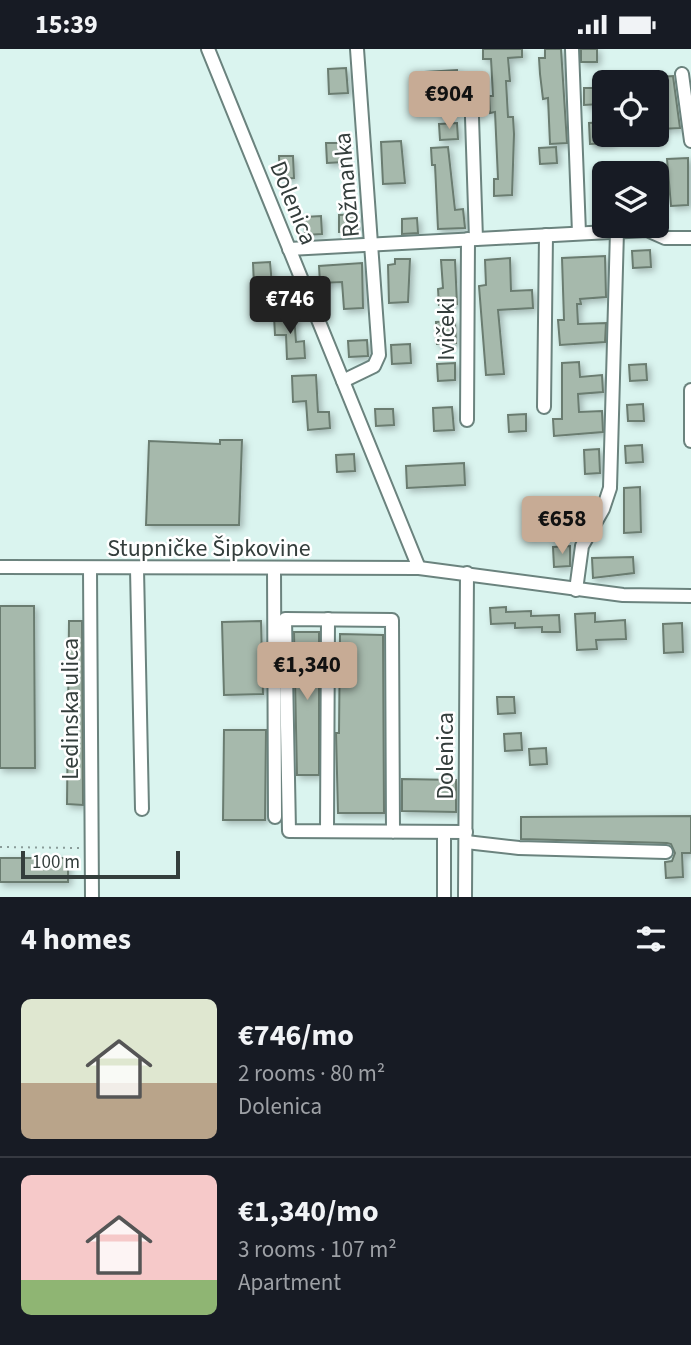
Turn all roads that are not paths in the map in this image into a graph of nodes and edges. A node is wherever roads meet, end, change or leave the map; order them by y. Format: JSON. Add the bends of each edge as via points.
{"nodes":[{"id":1,"x":208,"y":49,"type":"edge"},
{"id":2,"x":357,"y":49,"type":"edge"},
{"id":3,"x":572,"y":49,"type":"edge"},
{"id":4,"x":682,"y":74,"type":"dead end"},
{"id":5,"x":471,"y":87,"type":"dead end"},
{"id":6,"x":691,"y":141,"type":"edge"},
{"id":7,"x":592,"y":232,"type":"edge"},
{"id":8,"x":579,"y":233,"type":"junction"},
{"id":9,"x":547,"y":235,"type":"junction"},
{"id":10,"x":617,"y":238,"type":"edge"},
{"id":11,"x":669,"y":238,"type":"edge"},
{"id":12,"x":691,"y":238,"type":"edge"},
{"id":13,"x":472,"y":239,"type":"junction"},
{"id":14,"x":373,"y":244,"type":"junction"},
{"id":15,"x":289,"y":249,"type":"junction"},
{"id":16,"x":343,"y":381,"type":"junction"},
{"id":17,"x":691,"y":390,"type":"edge"},
{"id":18,"x":544,"y":407,"type":"dead end"},
{"id":19,"x":467,"y":420,"type":"dead end"},
{"id":20,"x":691,"y":441,"type":"edge"},
{"id":21,"x":0,"y":567,"type":"edge"},
{"id":22,"x":274,"y":568,"type":"junction"},
{"id":23,"x":419,"y":568,"type":"junction"},
{"id":24,"x":90,"y":569,"type":"junction"},
{"id":25,"x":137,"y":569,"type":"junction"},
{"id":26,"x":467,"y":573,"type":"junction"},
{"id":27,"x":576,"y":590,"type":"junction"},
{"id":28,"x":691,"y":596,"type":"edge"},
{"id":29,"x":328,"y":619,"type":"junction"},
{"id":30,"x":142,"y":809,"type":"dead end"},
{"id":31,"x":275,"y":817,"type":"dead end"},
{"id":32,"x":327,"y":831,"type":"junction"},
{"id":33,"x":393,"y":832,"type":"junction"},
{"id":34,"x":444,"y":832,"type":"junction"},
{"id":35,"x":466,"y":837,"type":"junction"},
{"id":36,"x":666,"y":852,"type":"dead end"},
{"id":37,"x":92,"y":897,"type":"edge"},
{"id":38,"x":444,"y":897,"type":"edge"},
{"id":39,"x":465,"y":897,"type":"edge"}],
"edges":[{"from":1,"to":15,"type":"street","name":"Dolenica"},
{"from":2,"to":14,"type":"street","name":"Rožmanka"},
{"from":3,"to":8,"type":"street"},
{"from":4,"to":6,"type":"street"},
{"from":5,"to":13,"type":"street","name":"Ivičeki"},
{"from":7,"to":8,"type":"street"},
{"from":8,"to":9,"type":"street"},
{"from":9,"to":13,"type":"street"},
{"from":9,"to":18,"type":"street"},
{"from":10,"to":27,"type":"street","via":[[610,488],[604,509],[582,546]]},
{"from":11,"to":12,"type":"street"},
{"from":13,"to":14,"type":"street"},
{"from":13,"to":19,"type":"street","name":"Ivičeki"},
{"from":14,"to":15,"type":"street"},
{"from":14,"to":16,"type":"street","name":"Rožmanka","via":[[379,355],[374,366]]},
{"from":15,"to":16,"type":"street","name":"Dolenica"},
{"from":16,"to":23,"type":"street","name":"Dolenica"},
{"from":17,"to":20,"type":"street"},
{"from":21,"to":24,"type":"street","name":"Stupničke Šipkovine"},
{"from":22,"to":23,"type":"street","name":"Stupničke Šipkovine"},
{"from":22,"to":25,"type":"street","name":"Stupničke Šipkovine"},
{"from":22,"to":31,"type":"street"},
{"from":23,"to":26,"type":"street","name":"Stupničke Šipkovine"},
{"from":24,"to":25,"type":"street","name":"Stupničke Šipkovine"},
{"from":24,"to":37,"type":"street","name":"Ledinska ulica"},
{"from":25,"to":30,"type":"street"},
{"from":26,"to":27,"type":"street","name":"Stupničke Šipkovine"},
{"from":26,"to":35,"type":"street","name":"Dolenica"},
{"from":27,"to":28,"type":"street","name":"Stupničke Šipkovine"},
{"from":29,"to":32,"type":"street"},
{"from":29,"to":32,"type":"street","via":[[285,619],[289,831]]},
{"from":29,"to":33,"type":"street","via":[[392,620]]},
{"from":32,"to":33,"type":"street"},
{"from":33,"to":34,"type":"street"},
{"from":34,"to":35,"type":"street"},
{"from":34,"to":38,"type":"street"},
{"from":35,"to":36,"type":"street","via":[[519,848]]},
{"from":35,"to":39,"type":"street","name":"Dolenica"}]}
